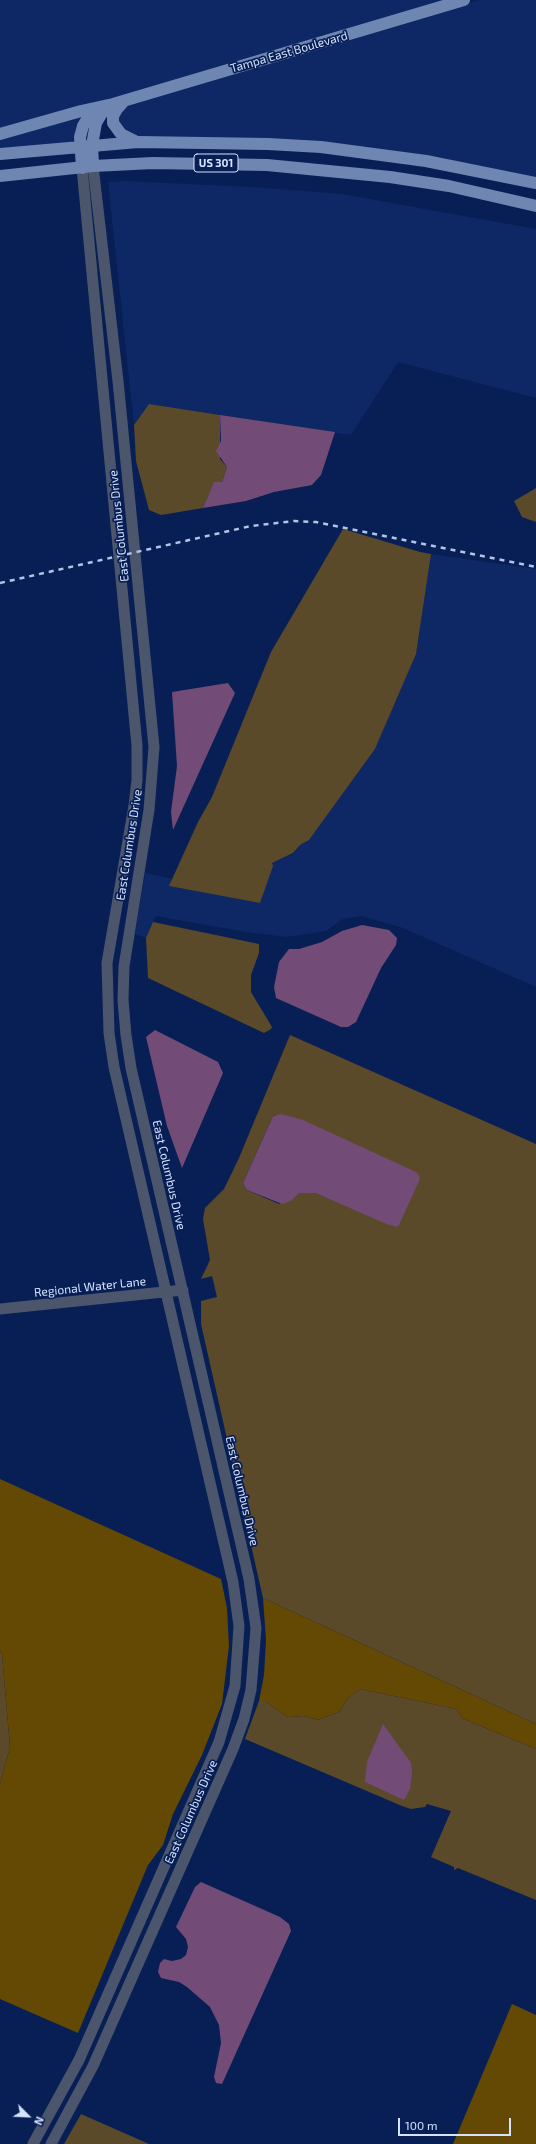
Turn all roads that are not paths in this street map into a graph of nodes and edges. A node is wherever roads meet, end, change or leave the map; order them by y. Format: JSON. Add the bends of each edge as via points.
{"nodes":[{"id":1,"x":464,"y":0,"type":"edge"},
{"id":2,"x":125,"y":100,"type":"junction"},
{"id":3,"x":113,"y":104,"type":"junction"},
{"id":4,"x":92,"y":109,"type":"junction"},
{"id":5,"x":0,"y":134,"type":"edge"},
{"id":6,"x":138,"y":142,"type":"junction"},
{"id":7,"x":86,"y":146,"type":"junction"},
{"id":8,"x":321,"y":147,"type":"junction"},
{"id":9,"x":0,"y":154,"type":"edge"},
{"id":10,"x":88,"y":167,"type":"junction"},
{"id":11,"x":320,"y":169,"type":"junction"},
{"id":12,"x":0,"y":176,"type":"edge"},
{"id":13,"x":536,"y":183,"type":"edge"},
{"id":14,"x":536,"y":206,"type":"edge"},
{"id":15,"x":118,"y":381,"type":"junction"},
{"id":16,"x":102,"y":383,"type":"junction"},
{"id":17,"x":117,"y":899,"type":"junction"},
{"id":18,"x":133,"y":902,"type":"junction"},
{"id":19,"x":183,"y":1290,"type":"junction"},
{"id":20,"x":167,"y":1292,"type":"junction"},
{"id":21,"x":0,"y":1309,"type":"edge"},
{"id":22,"x":79,"y":2060,"type":"junction"},
{"id":23,"x":92,"y":2066,"type":"junction"},
{"id":24,"x":33,"y":2144,"type":"edge"},
{"id":25,"x":51,"y":2144,"type":"edge"}],
"edges":[{"from":1,"to":2,"type":"main road","name":"Tampa East Boulevard"},
{"from":2,"to":3,"type":"main road","name":"Tampa East Boulevard"},
{"from":2,"to":6,"type":"main road","via":[[113,116],[113,123],[121,134]]},
{"from":3,"to":4,"type":"main road","name":"Tampa East Boulevard"},
{"from":3,"to":7,"type":"main road","name":"Tampa East Boulevard","via":[[102,113]]},
{"from":4,"to":5,"type":"main road","name":"Tampa East Boulevard"},
{"from":4,"to":7,"type":"main road","via":[[83,126]]},
{"from":6,"to":7,"type":"main road","number":"US 301"},
{"from":6,"to":8,"type":"main road","number":"US 301","via":[[225,142]]},
{"from":7,"to":9,"type":"main road","number":"US 301"},
{"from":7,"to":10,"type":"main road"},
{"from":8,"to":11,"type":"main road"},
{"from":8,"to":13,"type":"main road","number":"US 301","via":[[427,161]]},
{"from":10,"to":11,"type":"main road","number":"US 301","via":[[153,163],[220,163]]},
{"from":10,"to":12,"type":"main road","number":"US 301"},
{"from":10,"to":15,"type":"street","name":"East Columbus Drive"},
{"from":10,"to":16,"type":"street","name":"East Columbus Drive"},
{"from":11,"to":14,"type":"main road","number":"US 301","via":[[449,186]]},
{"from":15,"to":16,"type":"street"},
{"from":15,"to":18,"type":"street","name":"East Columbus Drive","via":[[154,746],[149,810]]},
{"from":16,"to":17,"type":"street","name":"East Columbus Drive","via":[[137,746],[134,806]]},
{"from":17,"to":18,"type":"street"},
{"from":17,"to":20,"type":"street","name":"East Columbus Drive","via":[[107,963],[109,1034],[114,1067]]},
{"from":18,"to":19,"type":"street","name":"East Columbus Drive","via":[[124,966],[126,1035],[131,1068]]},
{"from":19,"to":20,"type":"street","name":"Regional Water Lane"},
{"from":19,"to":23,"type":"street","name":"East Columbus Drive","via":[[250,1579],[256,1628],[255,1662],[244,1719],[234,1749]]},
{"from":20,"to":21,"type":"street","name":"Regional Water Lane"},
{"from":20,"to":22,"type":"street","name":"East Columbus Drive","via":[[233,1582],[240,1626],[238,1666],[219,1742]]},
{"from":22,"to":23,"type":"street"},
{"from":22,"to":24,"type":"street","name":"East Columbus Drive"},
{"from":23,"to":25,"type":"street","name":"East Columbus Drive"}]}
